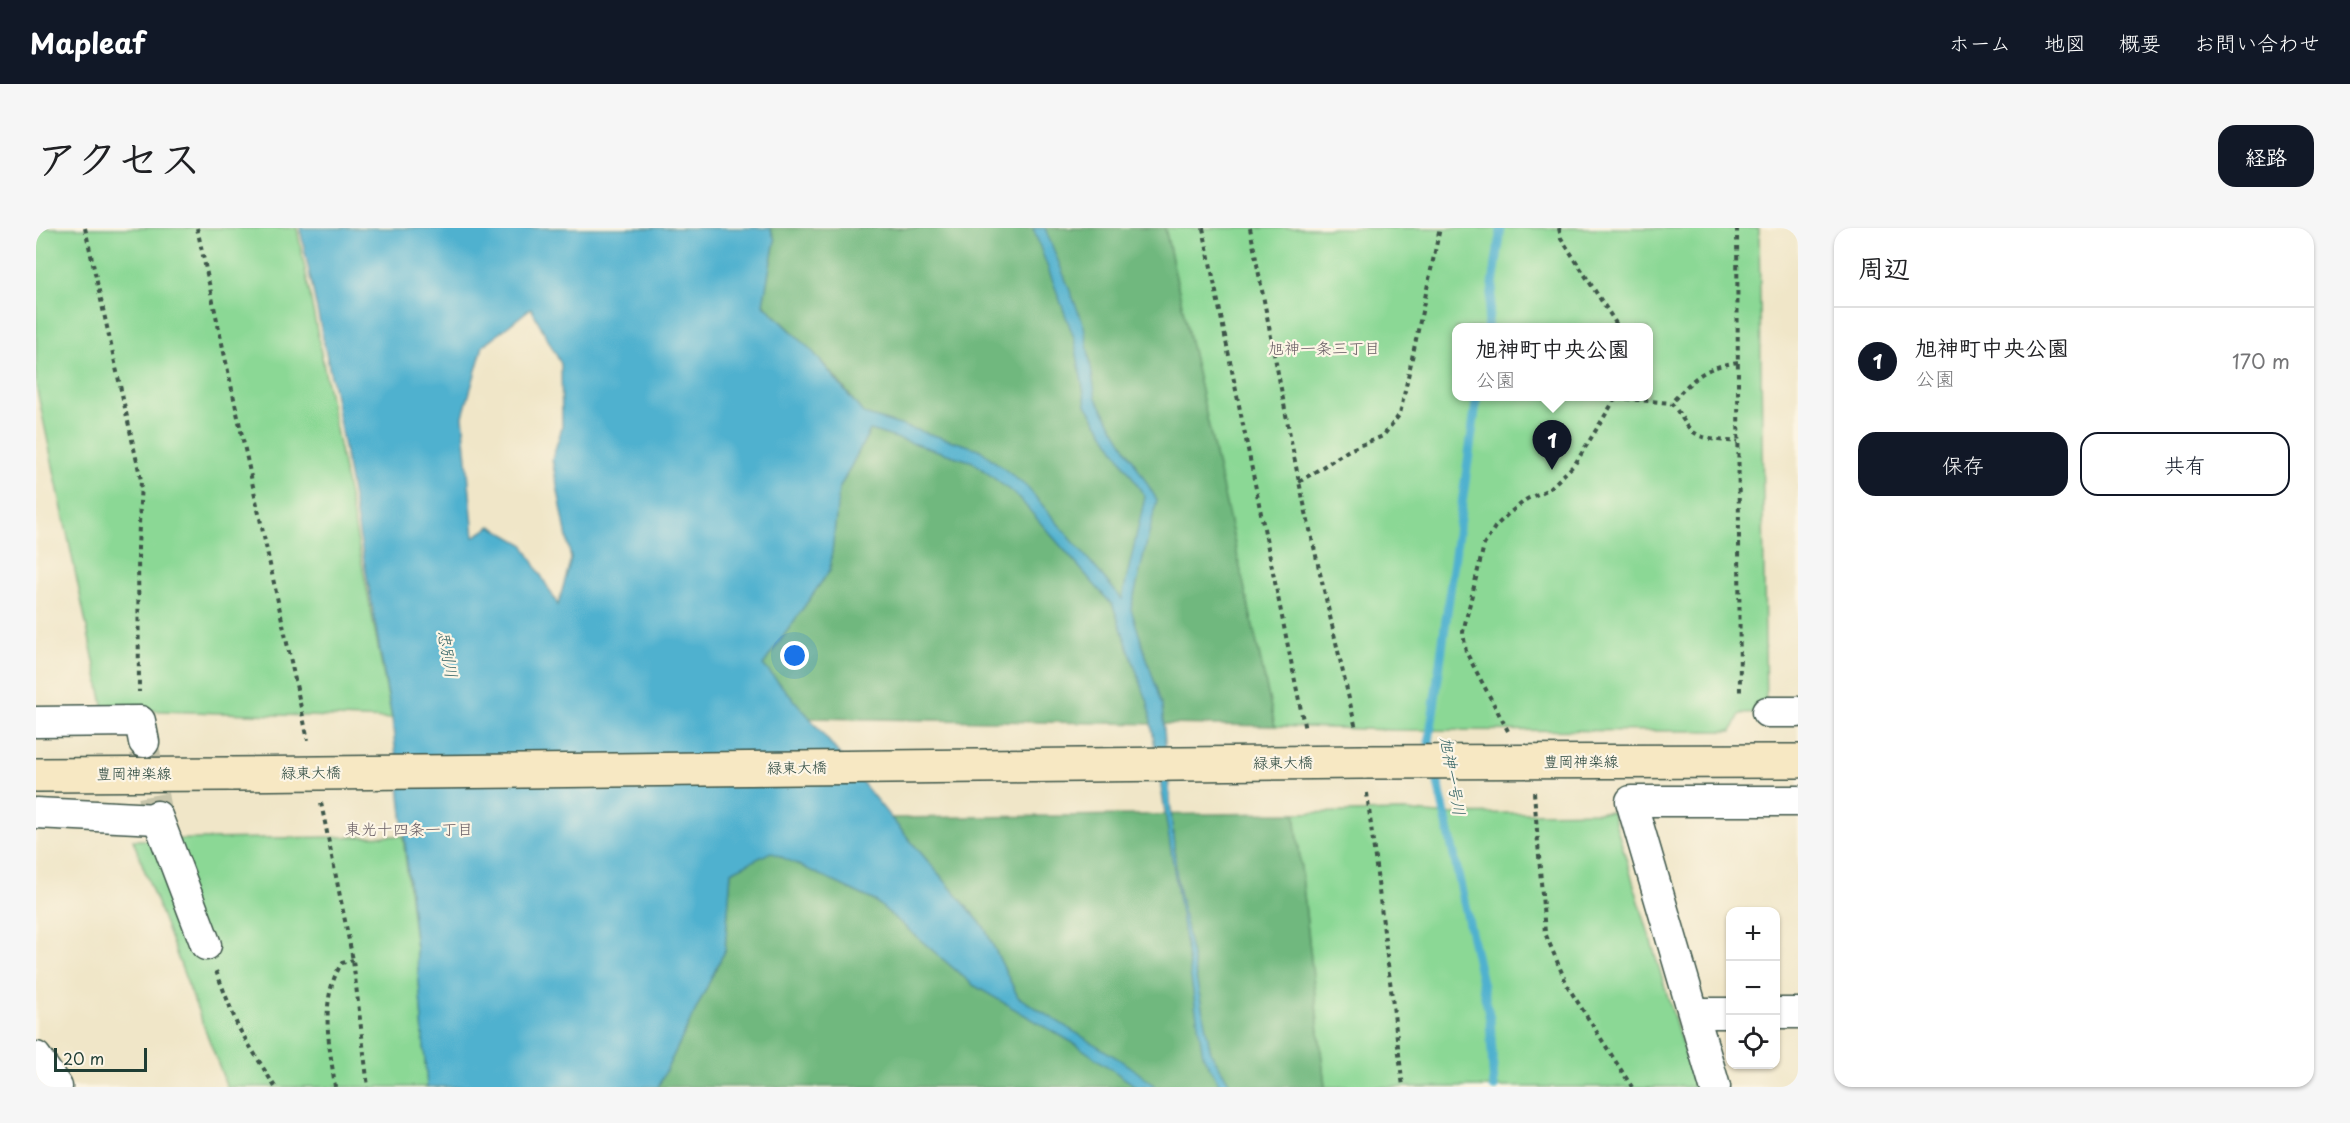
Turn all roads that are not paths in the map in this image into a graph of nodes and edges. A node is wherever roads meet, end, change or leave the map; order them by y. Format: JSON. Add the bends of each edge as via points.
{"nodes":[{"id":1,"x":1767,"y":712,"type":"road end"},
{"id":2,"x":1798,"y":712,"type":"edge"},
{"id":3,"x":36,"y":722,"type":"edge"},
{"id":4,"x":142,"y":732,"type":"road end"},
{"id":5,"x":1363,"y":762,"type":"joint"},
{"id":6,"x":1798,"y":762,"type":"edge"},
{"id":7,"x":232,"y":774,"type":"joint"},
{"id":8,"x":36,"y":775,"type":"edge"},
{"id":9,"x":1798,"y":801,"type":"edge"},
{"id":10,"x":36,"y":813,"type":"edge"},
{"id":11,"x":206,"y":945,"type":"road end"},
{"id":12,"x":1694,"y":1013,"type":"junction"},
{"id":13,"x":1726,"y":1013,"type":"edge"},
{"id":14,"x":1780,"y":1013,"type":"edge"},
{"id":15,"x":1798,"y":1013,"type":"edge"},
{"id":16,"x":36,"y":1057,"type":"edge"},
{"id":17,"x":57,"y":1087,"type":"edge"},
{"id":18,"x":1715,"y":1087,"type":"edge"}],
"edges":[{"from":1,"to":2,"type":"street"},
{"from":3,"to":4,"type":"street"},
{"from":5,"to":6,"type":"main road","name":"豊岡神楽線"},
{"from":5,"to":7,"type":"main road","name":"緑東大橋","bridge":true},
{"from":7,"to":8,"type":"main road","name":"豊岡神楽線"},
{"from":9,"to":12,"type":"street","via":[[1631,801]]},
{"from":10,"to":11,"type":"street","via":[[157,817]]},
{"from":12,"to":13,"type":"street"},
{"from":12,"to":18,"type":"street"},
{"from":14,"to":15,"type":"street"},
{"from":16,"to":17,"type":"street"}]}
